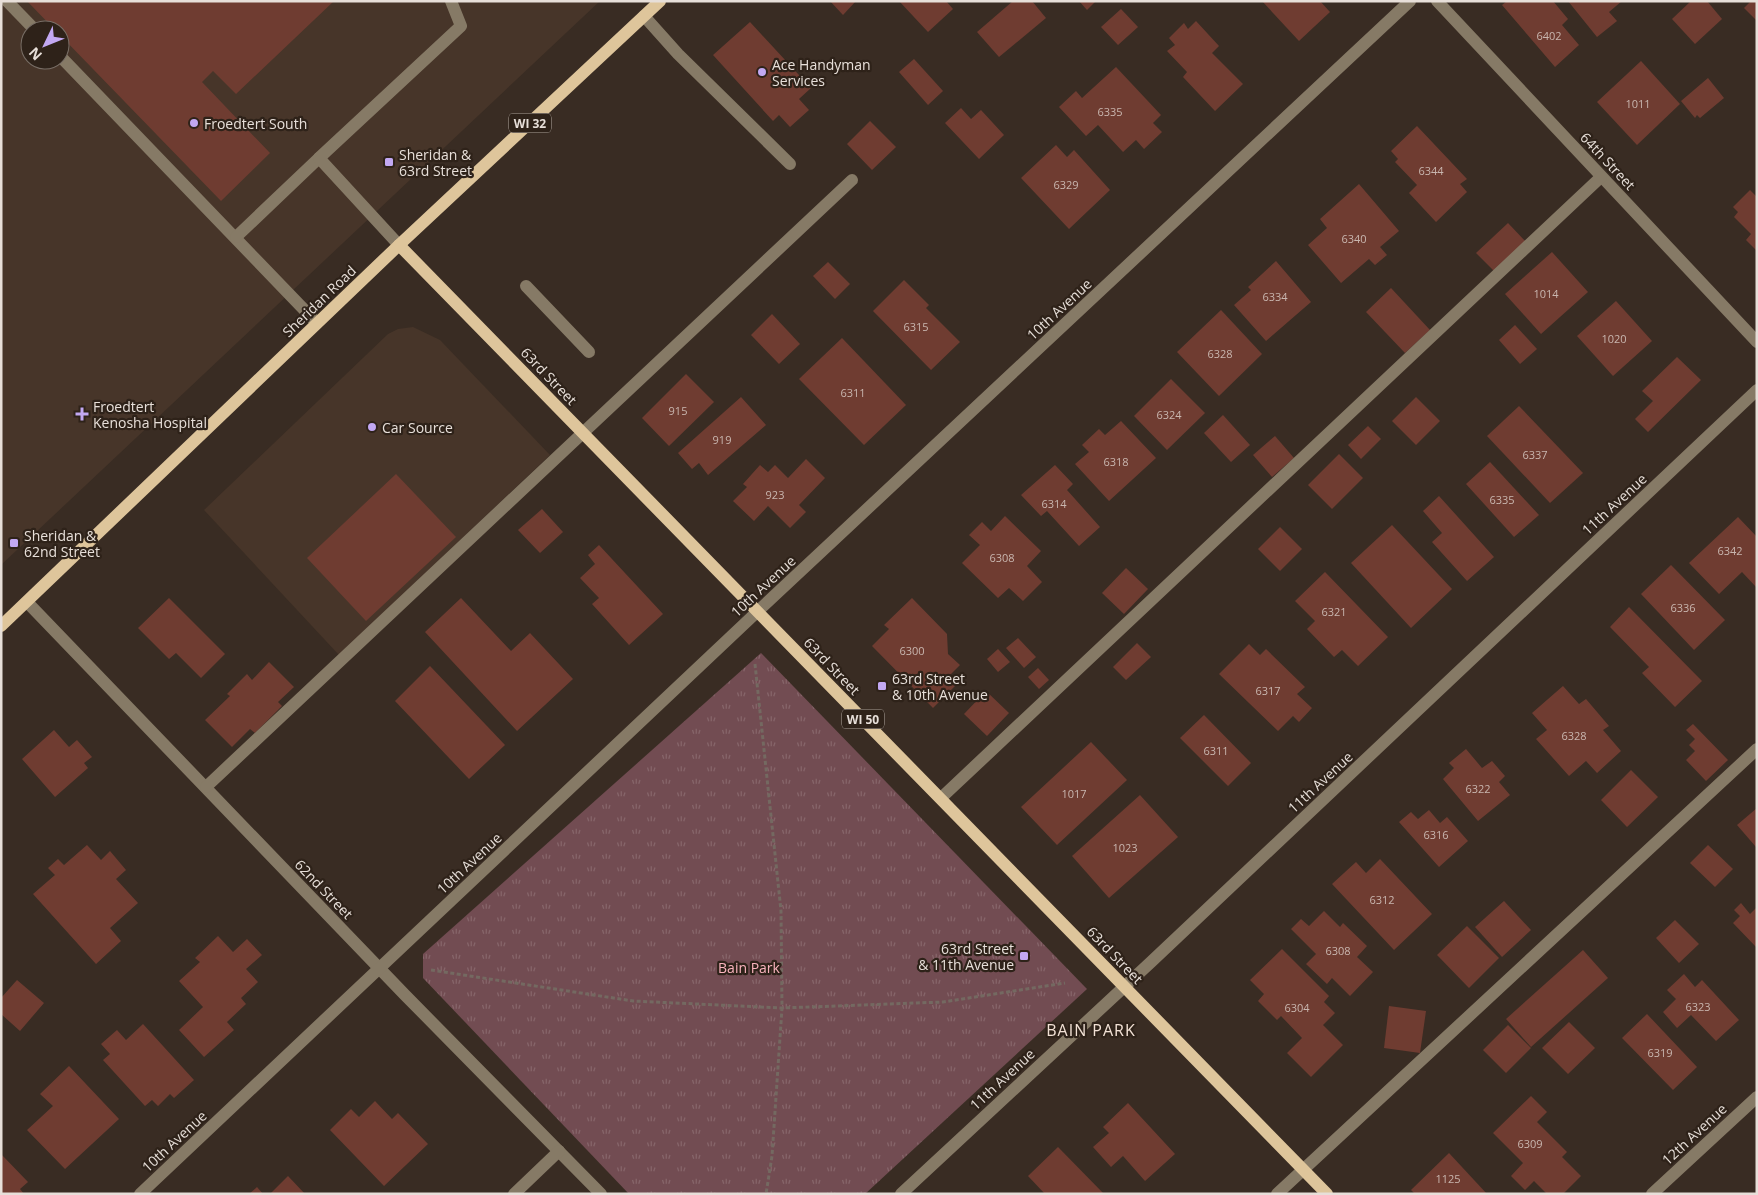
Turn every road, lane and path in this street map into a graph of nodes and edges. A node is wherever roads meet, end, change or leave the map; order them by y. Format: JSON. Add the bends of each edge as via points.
{"nodes":[{"id":1,"x":7,"y":1,"type":"edge"},
{"id":2,"x":452,"y":1,"type":"edge"},
{"id":3,"x":660,"y":1,"type":"edge"},
{"id":4,"x":1410,"y":1,"type":"edge"},
{"id":5,"x":1437,"y":1,"type":"edge"},
{"id":6,"x":644,"y":16,"type":"junction"},
{"id":7,"x":25,"y":20,"type":"edge"},
{"id":8,"x":70,"y":66,"type":"edge"},
{"id":9,"x":319,"y":158,"type":"junction"},
{"id":10,"x":790,"y":164,"type":"dead end"},
{"id":11,"x":1601,"y":176,"type":"junction"},
{"id":12,"x":852,"y":180,"type":"dead end"},
{"id":13,"x":236,"y":237,"type":"junction"},
{"id":14,"x":399,"y":245,"type":"junction"},
{"id":15,"x":526,"y":286,"type":"dead end"},
{"id":16,"x":318,"y":323,"type":"junction"},
{"id":17,"x":1757,"y":342,"type":"edge"},
{"id":18,"x":589,"y":352,"type":"dead end"},
{"id":19,"x":1757,"y":390,"type":"edge"},
{"id":20,"x":584,"y":433,"type":"junction"},
{"id":21,"x":27,"y":602,"type":"junction"},
{"id":22,"x":758,"y":611,"type":"junction"},
{"id":23,"x":2,"y":624,"type":"edge"},
{"id":24,"x":756,"y":664,"type":"dead end"},
{"id":25,"x":1757,"y":749,"type":"edge"},
{"id":26,"x":206,"y":788,"type":"junction"},
{"id":27,"x":940,"y":798,"type":"junction"},
{"id":28,"x":379,"y":968,"type":"junction"},
{"id":29,"x":431,"y":970,"type":"dead end"},
{"id":30,"x":1065,"y":983,"type":"dead end"},
{"id":31,"x":1124,"y":987,"type":"junction"},
{"id":32,"x":782,"y":1008,"type":"junction"},
{"id":33,"x":1757,"y":1097,"type":"edge"},
{"id":34,"x":559,"y":1151,"type":"junction"},
{"id":35,"x":1303,"y":1170,"type":"junction"},
{"id":36,"x":140,"y":1194,"type":"edge"},
{"id":37,"x":514,"y":1194,"type":"edge"},
{"id":38,"x":600,"y":1194,"type":"edge"},
{"id":39,"x":766,"y":1194,"type":"edge"},
{"id":40,"x":901,"y":1194,"type":"edge"},
{"id":41,"x":1278,"y":1194,"type":"edge"},
{"id":42,"x":1327,"y":1194,"type":"edge"},
{"id":43,"x":1652,"y":1194,"type":"edge"}],
"edges":[{"from":1,"to":7,"type":"street"},
{"from":2,"to":9,"type":"street","via":[[461,26]]},
{"from":3,"to":6,"type":"main road","name":"Sheridan Road","number":"WI 32"},
{"from":4,"to":22,"type":"street","name":"10th Avenue"},
{"from":5,"to":11,"type":"street","name":"64th Street"},
{"from":6,"to":10,"type":"street"},
{"from":6,"to":14,"type":"main road","name":"Sheridan Road","number":"WI 32"},
{"from":8,"to":13,"type":"street"},
{"from":9,"to":13,"type":"street"},
{"from":9,"to":14,"type":"street"},
{"from":11,"to":17,"type":"street","name":"64th Street"},
{"from":11,"to":27,"type":"street"},
{"from":12,"to":20,"type":"street"},
{"from":13,"to":16,"type":"street"},
{"from":14,"to":16,"type":"main road","name":"Sheridan Road","number":"WI 32"},
{"from":14,"to":20,"type":"main road","name":"63rd Street","number":"WI 50"},
{"from":15,"to":18,"type":"street"},
{"from":16,"to":21,"type":"main road","name":"Sheridan Road","number":"WI 32"},
{"from":19,"to":31,"type":"street","name":"11th Avenue"},
{"from":20,"to":22,"type":"main road","name":"63rd Street","number":"WI 50"},
{"from":20,"to":26,"type":"street"},
{"from":21,"to":23,"type":"main road","name":"Sheridan Road","number":"WI 32"},
{"from":21,"to":26,"type":"street","name":"62nd Street"},
{"from":22,"to":27,"type":"main road","name":"63rd Street","number":"WI 50"},
{"from":22,"to":28,"type":"street","name":"10th Avenue"},
{"from":24,"to":32,"type":"path","via":[[781,911]]},
{"from":25,"to":35,"type":"street"},
{"from":26,"to":28,"type":"street","name":"62nd Street"},
{"from":27,"to":31,"type":"main road","name":"63rd Street","number":"WI 50"},
{"from":28,"to":34,"type":"street","name":"62nd Street"},
{"from":28,"to":36,"type":"street","name":"10th Avenue"},
{"from":29,"to":32,"type":"path","via":[[633,1002]]},
{"from":30,"to":32,"type":"path","via":[[943,1002]]},
{"from":31,"to":35,"type":"main road","name":"63rd Street","number":"WI 50"},
{"from":31,"to":40,"type":"street","name":"11th Avenue"},
{"from":32,"to":39,"type":"path","via":[[772,1156]]},
{"from":33,"to":43,"type":"street","name":"12th Avenue"},
{"from":34,"to":37,"type":"street"},
{"from":34,"to":38,"type":"street","name":"62nd Street"},
{"from":35,"to":41,"type":"street"},
{"from":35,"to":42,"type":"main road","name":"63rd Street","number":"WI 50"}]}
